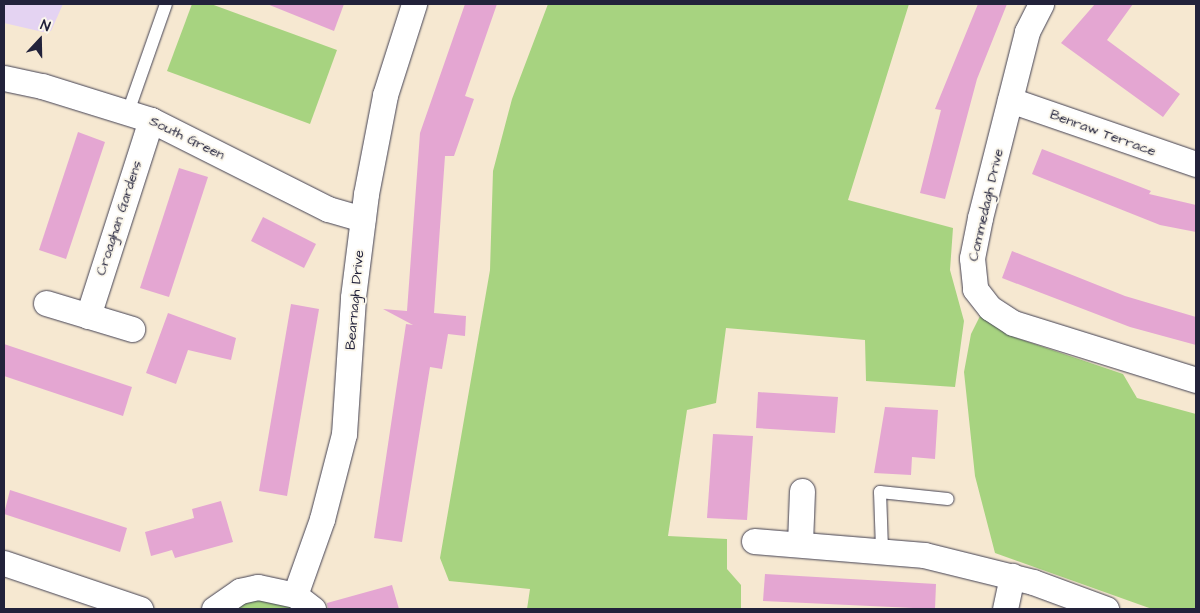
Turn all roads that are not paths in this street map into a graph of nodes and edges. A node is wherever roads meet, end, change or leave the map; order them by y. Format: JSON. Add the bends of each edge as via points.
{"nodes":[{"id":1,"x":166,"y":4,"type":"edge"},
{"id":2,"x":414,"y":4,"type":"edge"},
{"id":3,"x":1041,"y":4,"type":"edge"},
{"id":4,"x":4,"y":78,"type":"edge"},
{"id":5,"x":1010,"y":100,"type":"junction"},
{"id":6,"x":128,"y":112,"type":"junction"},
{"id":7,"x":151,"y":120,"type":"junction"},
{"id":8,"x":1196,"y":164,"type":"edge"},
{"id":9,"x":362,"y":219,"type":"junction"},
{"id":10,"x":46,"y":303,"type":"dead end"},
{"id":11,"x":88,"y":316,"type":"junction"},
{"id":12,"x":132,"y":329,"type":"dead end"},
{"id":13,"x":1196,"y":380,"type":"edge"},
{"id":14,"x":802,"y":491,"type":"dead end"},
{"id":15,"x":948,"y":499,"type":"dead end"},
{"id":16,"x":754,"y":541,"type":"dead end"},
{"id":17,"x":800,"y":543,"type":"junction"},
{"id":18,"x":882,"y":549,"type":"junction"},
{"id":19,"x":4,"y":563,"type":"edge"},
{"id":20,"x":1012,"y":576,"type":"junction"},
{"id":21,"x":304,"y":602,"type":"edge"},
{"id":22,"x":140,"y":609,"type":"edge"},
{"id":23,"x":214,"y":609,"type":"edge"},
{"id":24,"x":1005,"y":609,"type":"edge"},
{"id":25,"x":1106,"y":609,"type":"edge"}],
"edges":[{"from":1,"to":6,"type":"lane"},
{"from":2,"to":9,"type":"street","name":"Bearnagh Drive","via":[[386,95]]},
{"from":3,"to":5,"type":"street","name":"Commedagh Drive","via":[[1027,32]]},
{"from":4,"to":6,"type":"street","name":"South Green"},
{"from":5,"to":8,"type":"street","name":"Benraw Terrace"},
{"from":5,"to":13,"type":"street","name":"Commedagh Drive","via":[[972,258],[973,280],[981,299],[1013,323]]},
{"from":6,"to":7,"type":"street","name":"South Green"},
{"from":7,"to":9,"type":"street","name":"South Green","via":[[328,209]]},
{"from":7,"to":11,"type":"street","name":"Croaghan Gardens"},
{"from":9,"to":21,"type":"street","name":"Bearnagh Drive","via":[[344,434]]},
{"from":10,"to":11,"type":"street"},
{"from":11,"to":12,"type":"street"},
{"from":14,"to":17,"type":"street"},
{"from":15,"to":18,"type":"lane","via":[[880,492]]},
{"from":16,"to":17,"type":"street"},
{"from":17,"to":18,"type":"street"},
{"from":18,"to":20,"type":"street"},
{"from":19,"to":22,"type":"street"},
{"from":20,"to":24,"type":"street"},
{"from":20,"to":25,"type":"street"},
{"from":21,"to":23,"type":"street","via":[[258,587],[240,591]]}]}
